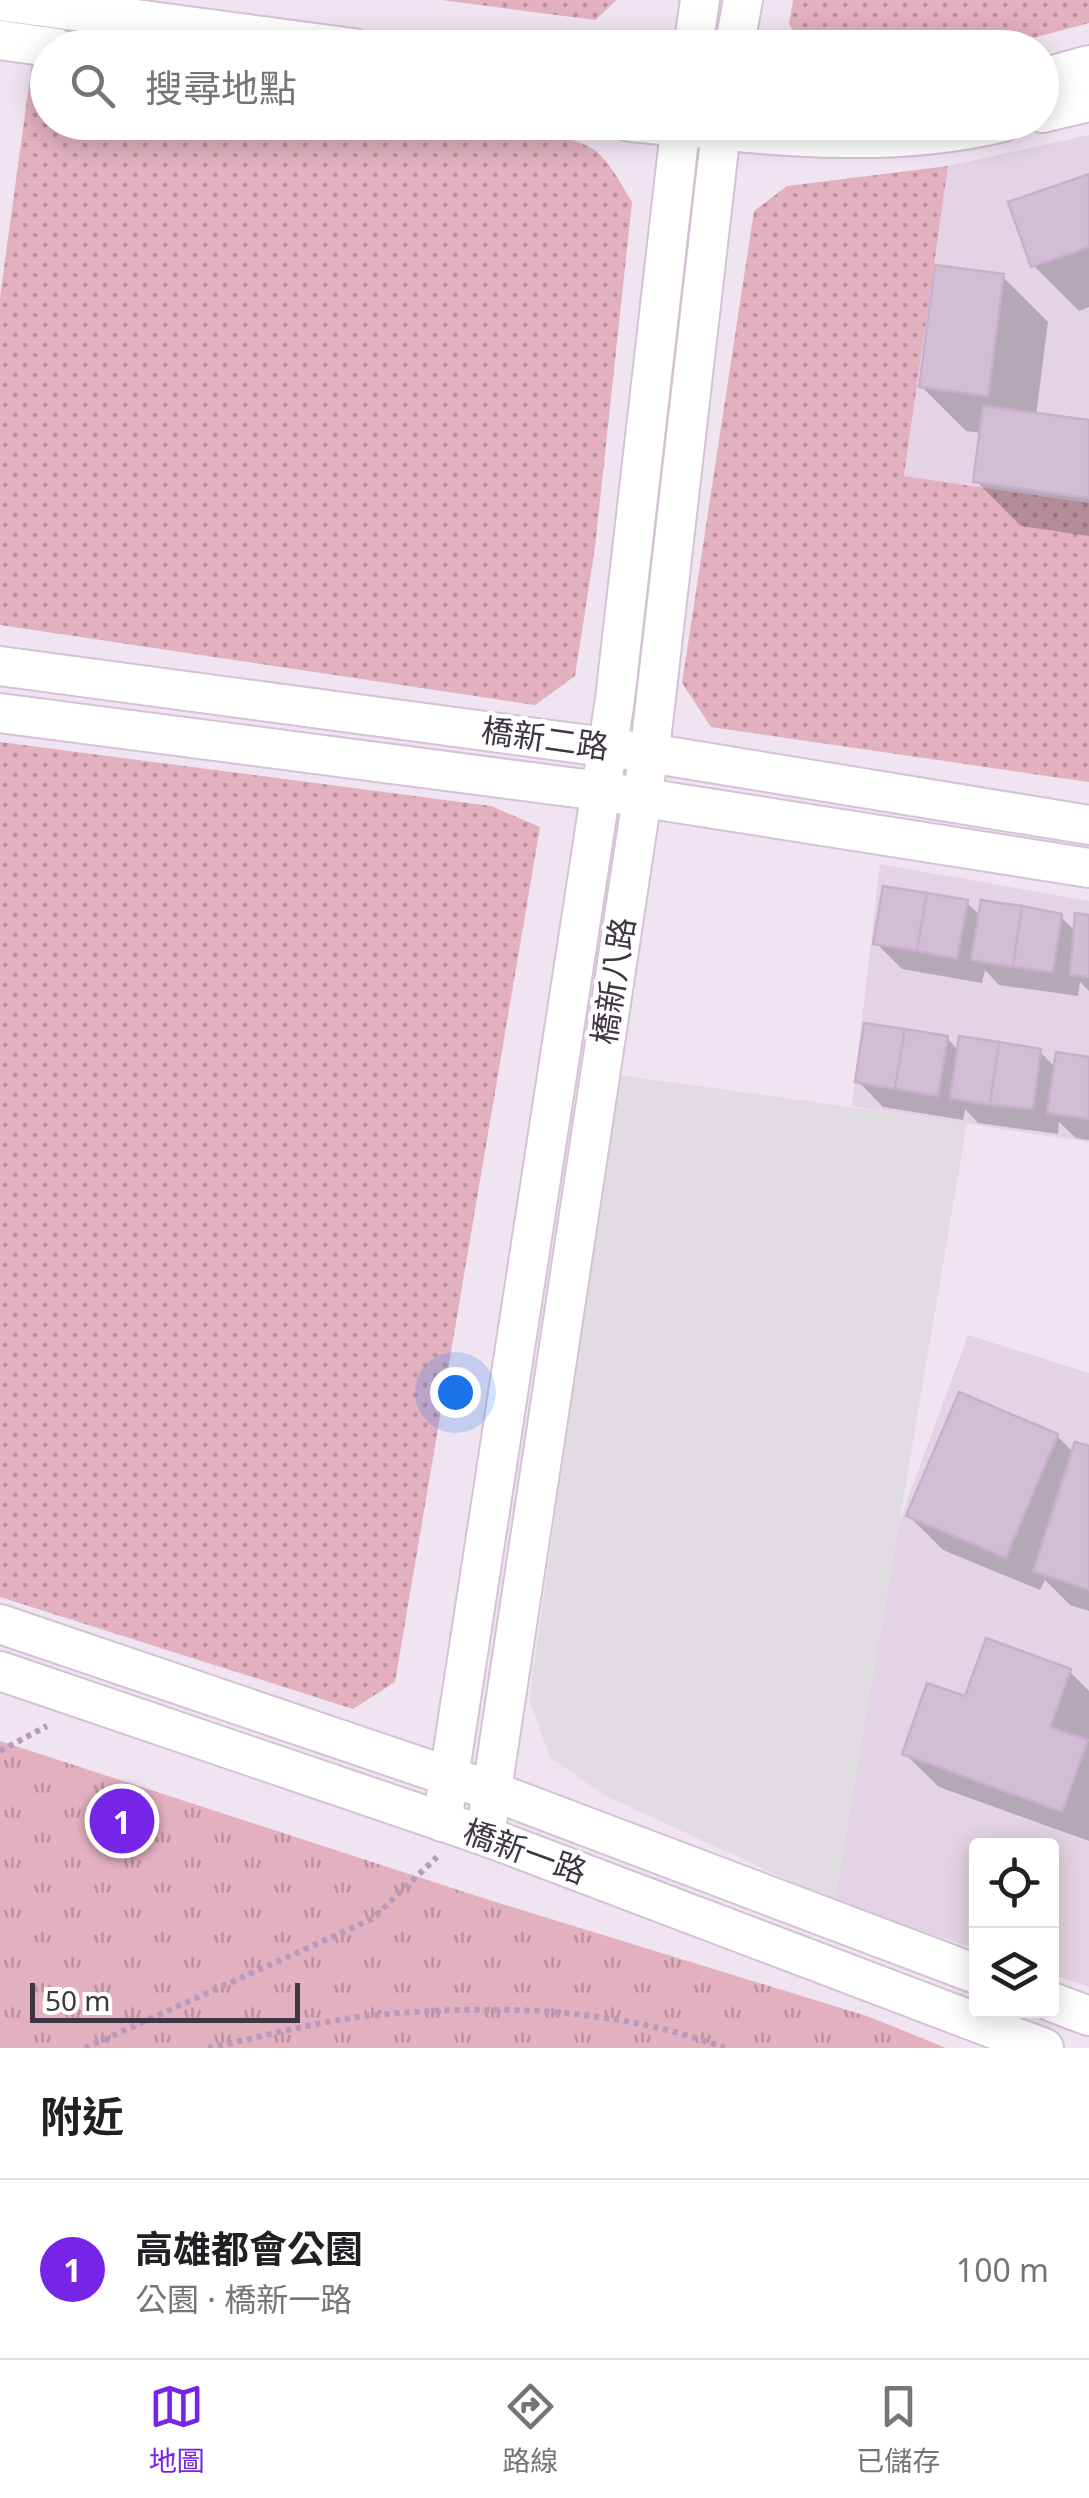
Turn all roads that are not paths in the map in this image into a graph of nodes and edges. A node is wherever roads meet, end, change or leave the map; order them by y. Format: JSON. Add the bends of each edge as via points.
{"nodes":[{"id":1,"x":700,"y":0,"type":"edge"},
{"id":2,"x":743,"y":0,"type":"edge"},
{"id":3,"x":0,"y":1,"type":"edge"},
{"id":4,"x":218,"y":30,"type":"edge"},
{"id":5,"x":696,"y":30,"type":"edge"},
{"id":6,"x":737,"y":30,"type":"edge"},
{"id":7,"x":0,"y":40,"type":"edge"},
{"id":8,"x":30,"y":44,"type":"edge"},
{"id":9,"x":1089,"y":65,"type":"edge"},
{"id":10,"x":1059,"y":73,"type":"edge"},
{"id":11,"x":1089,"y":102,"type":"edge"},
{"id":12,"x":1059,"y":109,"type":"edge"},
{"id":13,"x":678,"y":140,"type":"edge"},
{"id":14,"x":719,"y":140,"type":"edge"},
{"id":15,"x":0,"y":666,"type":"edge"},
{"id":16,"x":0,"y":714,"type":"edge"},
{"id":17,"x":607,"y":748,"type":"junction"},
{"id":18,"x":648,"y":753,"type":"junction"},
{"id":19,"x":600,"y":792,"type":"junction"},
{"id":20,"x":642,"y":798,"type":"junction"},
{"id":21,"x":1089,"y":825,"type":"edge"},
{"id":22,"x":1089,"y":868,"type":"edge"},
{"id":23,"x":0,"y":1624,"type":"edge"},
{"id":24,"x":0,"y":1671,"type":"edge"},
{"id":25,"x":450,"y":1776,"type":"junction"},
{"id":26,"x":492,"y":1791,"type":"junction"},
{"id":27,"x":485,"y":1836,"type":"junction"},
{"id":28,"x":440,"y":1838,"type":"junction"},
{"id":29,"x":969,"y":1971,"type":"edge"},
{"id":30,"x":1059,"y":2005,"type":"edge"},
{"id":31,"x":1089,"y":2016,"type":"edge"},
{"id":32,"x":1044,"y":2048,"type":"edge"}],
"edges":[{"from":1,"to":5,"type":"street"},
{"from":2,"to":6,"type":"street"},
{"from":3,"to":4,"type":"street"},
{"from":7,"to":8,"type":"street"},
{"from":9,"to":10,"type":"street"},
{"from":11,"to":12,"type":"street"},
{"from":13,"to":17,"type":"street","name":"橋新八路"},
{"from":14,"to":18,"type":"street","name":"橋新八路"},
{"from":15,"to":17,"type":"street","name":"橋新二路"},
{"from":16,"to":19,"type":"street","name":"橋新二路"},
{"from":17,"to":18,"type":"street","name":"橋新二路"},
{"from":17,"to":19,"type":"street","name":"橋新八路"},
{"from":18,"to":20,"type":"street","name":"橋新八路"},
{"from":18,"to":21,"type":"street","name":"橋新二路"},
{"from":19,"to":20,"type":"street","name":"橋新二路"},
{"from":19,"to":25,"type":"street","name":"橋新八路"},
{"from":20,"to":22,"type":"street","name":"橋新二路"},
{"from":20,"to":26,"type":"street","name":"橋新八路"},
{"from":23,"to":25,"type":"street","name":"橋新一路"},
{"from":24,"to":28,"type":"street","name":"橋新一路"},
{"from":25,"to":26,"type":"street","name":"橋新一路"},
{"from":25,"to":28,"type":"street","name":"橋新八路"},
{"from":26,"to":27,"type":"street","name":"橋新八路"},
{"from":26,"to":29,"type":"street","name":"橋新一路"},
{"from":27,"to":28,"type":"street","name":"橋新一路"},
{"from":27,"to":32,"type":"street","name":"橋新一路"},
{"from":30,"to":31,"type":"street"}]}
